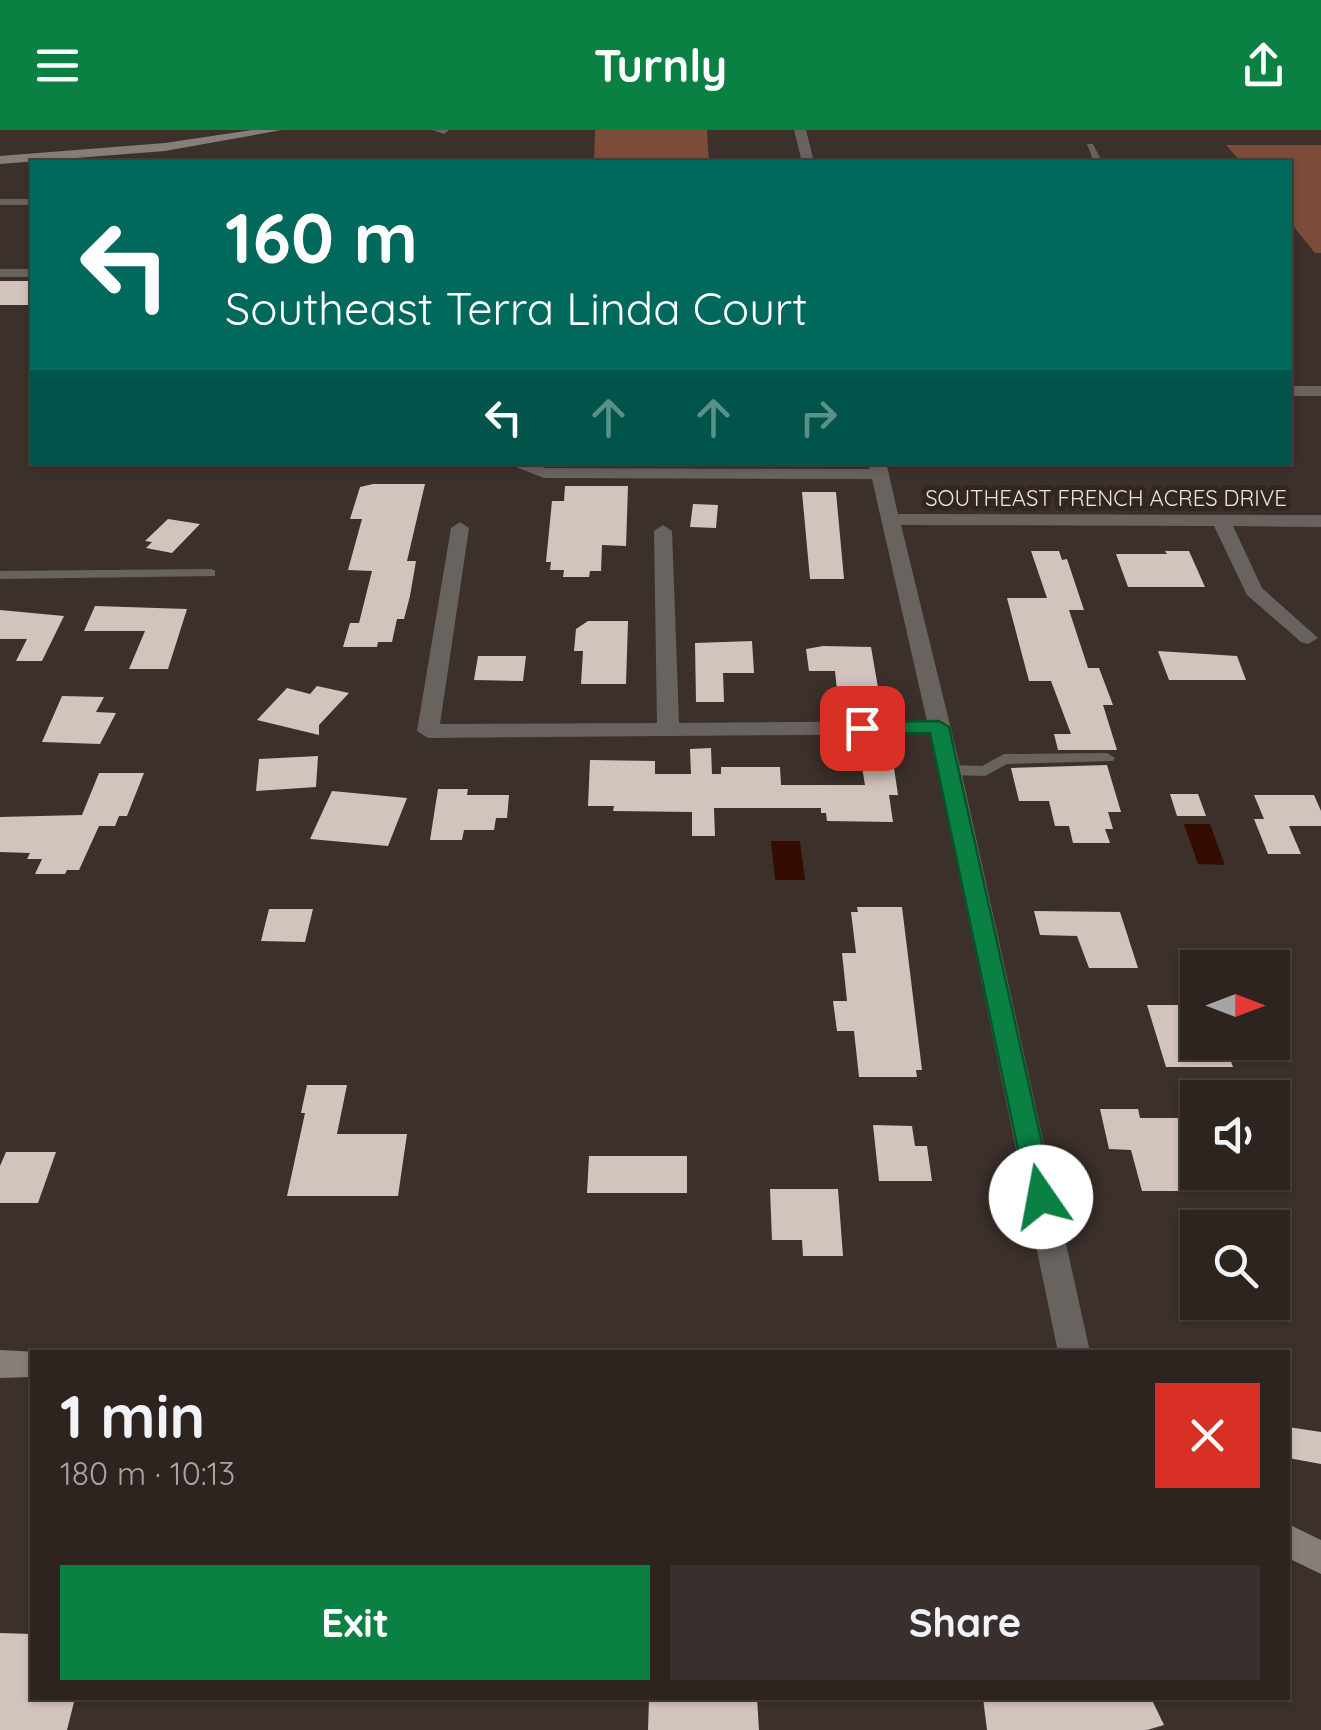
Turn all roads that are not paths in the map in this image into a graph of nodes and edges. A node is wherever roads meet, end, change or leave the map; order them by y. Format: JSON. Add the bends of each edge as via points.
{"nodes":[{"id":1,"x":276,"y":130,"type":"edge"},
{"id":2,"x":436,"y":130,"type":"edge"},
{"id":3,"x":800,"y":130,"type":"edge"},
{"id":4,"x":444,"y":131,"type":"edge"},
{"id":5,"x":1090,"y":146,"type":"dead end"},
{"id":6,"x":0,"y":160,"type":"edge"},
{"id":7,"x":808,"y":160,"type":"edge"},
{"id":8,"x":1097,"y":160,"type":"edge"},
{"id":9,"x":0,"y":202,"type":"edge"},
{"id":10,"x":30,"y":202,"type":"edge"},
{"id":11,"x":0,"y":273,"type":"edge"},
{"id":12,"x":30,"y":273,"type":"edge"},
{"id":13,"x":1292,"y":392,"type":"edge"},
{"id":14,"x":1321,"y":392,"type":"edge"},
{"id":15,"x":525,"y":467,"type":"dead end"},
{"id":16,"x":878,"y":468,"type":"edge"},
{"id":17,"x":892,"y":519,"type":"junction"},
{"id":18,"x":1221,"y":521,"type":"junction"},
{"id":19,"x":1321,"y":521,"type":"edge"},
{"id":20,"x":460,"y":528,"type":"dead end"},
{"id":21,"x":663,"y":530,"type":"dead end"},
{"id":22,"x":210,"y":574,"type":"dead end"},
{"id":23,"x":0,"y":576,"type":"edge"},
{"id":24,"x":1308,"y":638,"type":"dead end"},
{"id":25,"x":939,"y":727,"type":"junction"},
{"id":26,"x":668,"y":729,"type":"junction"},
{"id":27,"x":1107,"y":758,"type":"dead end"},
{"id":28,"x":950,"y":770,"type":"junction"},
{"id":29,"x":1074,"y":1350,"type":"edge"},
{"id":30,"x":0,"y":1364,"type":"edge"},
{"id":31,"x":30,"y":1364,"type":"edge"},
{"id":32,"x":1290,"y":1541,"type":"edge"},
{"id":33,"x":1321,"y":1558,"type":"edge"}],
"edges":[{"from":1,"to":6,"type":"main road"},
{"from":2,"to":4,"type":"lane"},
{"from":3,"to":7,"type":"street"},
{"from":5,"to":8,"type":"lane"},
{"from":9,"to":10,"type":"lane"},
{"from":11,"to":12,"type":"street"},
{"from":13,"to":14,"type":"street"},
{"from":15,"to":16,"type":"street"},
{"from":16,"to":17,"type":"street"},
{"from":17,"to":18,"type":"street","name":"SOUTHEAST FRENCH ACRES DRIVE"},
{"from":17,"to":25,"type":"street"},
{"from":18,"to":19,"type":"street","name":"SOUTHEAST FRENCH ACRES DRIVE"},
{"from":18,"to":24,"type":"street","via":[[1254,591]]},
{"from":20,"to":26,"type":"street","via":[[428,731]]},
{"from":21,"to":26,"type":"street"},
{"from":22,"to":23,"type":"lane"},
{"from":25,"to":26,"type":"street"},
{"from":25,"to":28,"type":"street"},
{"from":27,"to":28,"type":"lane","via":[[1004,759],[985,771]]},
{"from":28,"to":29,"type":"street"},
{"from":30,"to":31,"type":"main road"},
{"from":32,"to":33,"type":"main road"}]}
